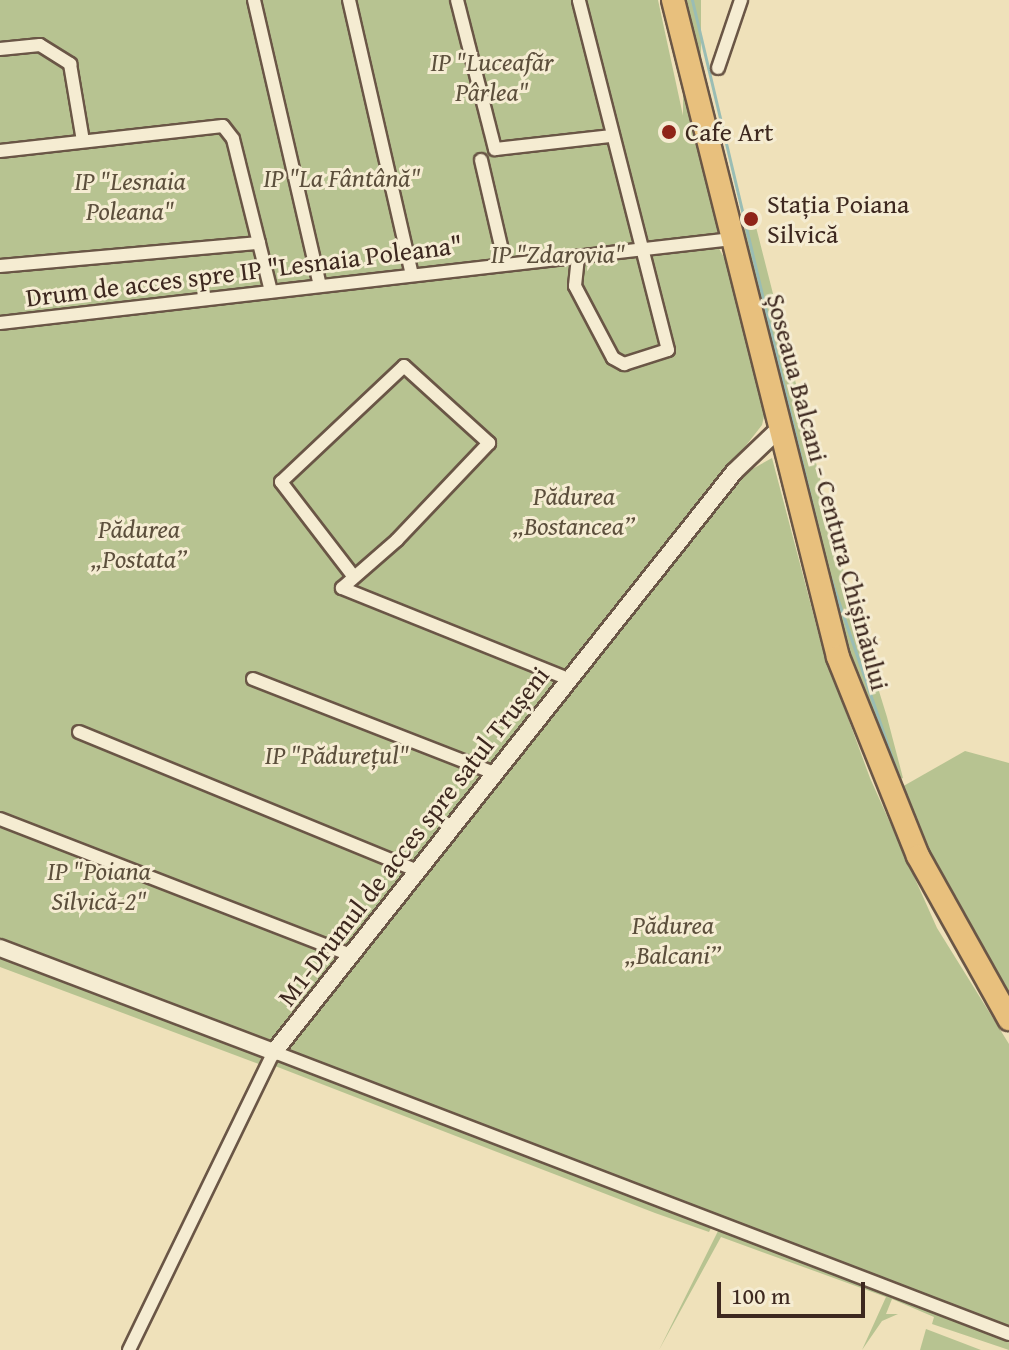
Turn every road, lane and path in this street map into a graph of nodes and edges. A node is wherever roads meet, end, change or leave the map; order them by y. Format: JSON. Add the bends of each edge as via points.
{"nodes":[{"id":1,"x":254,"y":0,"type":"edge"},
{"id":2,"x":349,"y":0,"type":"edge"},
{"id":3,"x":457,"y":0,"type":"edge"},
{"id":4,"x":579,"y":0,"type":"edge"},
{"id":5,"x":673,"y":0,"type":"edge"},
{"id":6,"x":741,"y":0,"type":"edge"},
{"id":7,"x":0,"y":49,"type":"edge"},
{"id":8,"x":718,"y":68,"type":"dead end"},
{"id":9,"x":610,"y":136,"type":"junction"},
{"id":10,"x":83,"y":141,"type":"junction"},
{"id":11,"x":0,"y":151,"type":"edge"},
{"id":12,"x":481,"y":160,"type":"dead end"},
{"id":13,"x":732,"y":239,"type":"junction"},
{"id":14,"x":259,"y":243,"type":"junction"},
{"id":15,"x":644,"y":249,"type":"junction"},
{"id":16,"x":578,"y":257,"type":"junction"},
{"id":17,"x":505,"y":263,"type":"junction"},
{"id":18,"x":0,"y":266,"type":"edge"},
{"id":19,"x":411,"y":271,"type":"junction"},
{"id":20,"x":320,"y":285,"type":"junction"},
{"id":21,"x":271,"y":291,"type":"junction"},
{"id":22,"x":0,"y":323,"type":"edge"},
{"id":23,"x":780,"y":428,"type":"junction"},
{"id":24,"x":354,"y":577,"type":"junction"},
{"id":25,"x":253,"y":679,"type":"dead end"},
{"id":26,"x":568,"y":679,"type":"junction"},
{"id":27,"x":79,"y":732,"type":"dead end"},
{"id":28,"x":494,"y":773,"type":"junction"},
{"id":29,"x":0,"y":819,"type":"edge"},
{"id":30,"x":415,"y":870,"type":"junction"},
{"id":31,"x":0,"y":948,"type":"edge"},
{"id":32,"x":348,"y":954,"type":"junction"},
{"id":33,"x":1009,"y":1019,"type":"edge"},
{"id":34,"x":274,"y":1052,"type":"junction"},
{"id":35,"x":1009,"y":1334,"type":"edge"},
{"id":36,"x":129,"y":1350,"type":"edge"}],
"edges":[{"from":1,"to":20,"type":"street"},
{"from":2,"to":19,"type":"street"},
{"from":3,"to":9,"type":"street","via":[[495,149]]},
{"from":4,"to":9,"type":"street"},
{"from":5,"to":13,"type":"highway","name":"Șoseaua Balcani - Centura Chișinăului"},
{"from":6,"to":8,"type":"street"},
{"from":7,"to":10,"type":"street","via":[[40,45],[70,64]]},
{"from":9,"to":15,"type":"street","via":[[620,146]]},
{"from":10,"to":11,"type":"street"},
{"from":10,"to":14,"type":"street","via":[[223,126],[233,139]]},
{"from":12,"to":17,"type":"street"},
{"from":13,"to":15,"type":"street","name":"Drum de acces spre IP \"Lesnaia Poleana\""},
{"from":13,"to":23,"type":"highway","name":"Șoseaua Balcani - Centura Chișinăului"},
{"from":14,"to":18,"type":"street"},
{"from":14,"to":21,"type":"street"},
{"from":15,"to":16,"type":"street","name":"Drum de acces spre IP \"Lesnaia Poleana\""},
{"from":15,"to":16,"type":"street","via":[[670,343],[662,355],[624,364],[613,358],[575,286]]},
{"from":16,"to":17,"type":"street","name":"Drum de acces spre IP \"Lesnaia Poleana\""},
{"from":17,"to":19,"type":"street","name":"Drum de acces spre IP \"Lesnaia Poleana\""},
{"from":19,"to":20,"type":"street","name":"Drum de acces spre IP \"Lesnaia Poleana\""},
{"from":20,"to":21,"type":"street","name":"Drum de acces spre IP \"Lesnaia Poleana\""},
{"from":21,"to":22,"type":"street","name":"Drum de acces spre IP \"Lesnaia Poleana\""},
{"from":23,"to":26,"type":"street","name":"M1-Drumul de acces spre satul Trușeni","via":[[734,472]]},
{"from":23,"to":33,"type":"highway","name":"Șoseaua Balcani - Centura Chișinăului","via":[[863,724],[918,856]]},
{"from":24,"to":24,"type":"street","via":[[489,443],[404,366],[281,482]]},
{"from":24,"to":26,"type":"street","via":[[342,588]]},
{"from":25,"to":28,"type":"street"},
{"from":26,"to":28,"type":"street","name":"M1-Drumul de acces spre satul Trușeni"},
{"from":27,"to":30,"type":"street"},
{"from":28,"to":30,"type":"street","name":"M1-Drumul de acces spre satul Trușeni"},
{"from":29,"to":32,"type":"street"},
{"from":30,"to":32,"type":"street","name":"M1-Drumul de acces spre satul Trușeni"},
{"from":31,"to":34,"type":"street"},
{"from":32,"to":34,"type":"street","name":"M1-Drumul de acces spre satul Trușeni"},
{"from":34,"to":35,"type":"street"},
{"from":34,"to":36,"type":"street"}]}
